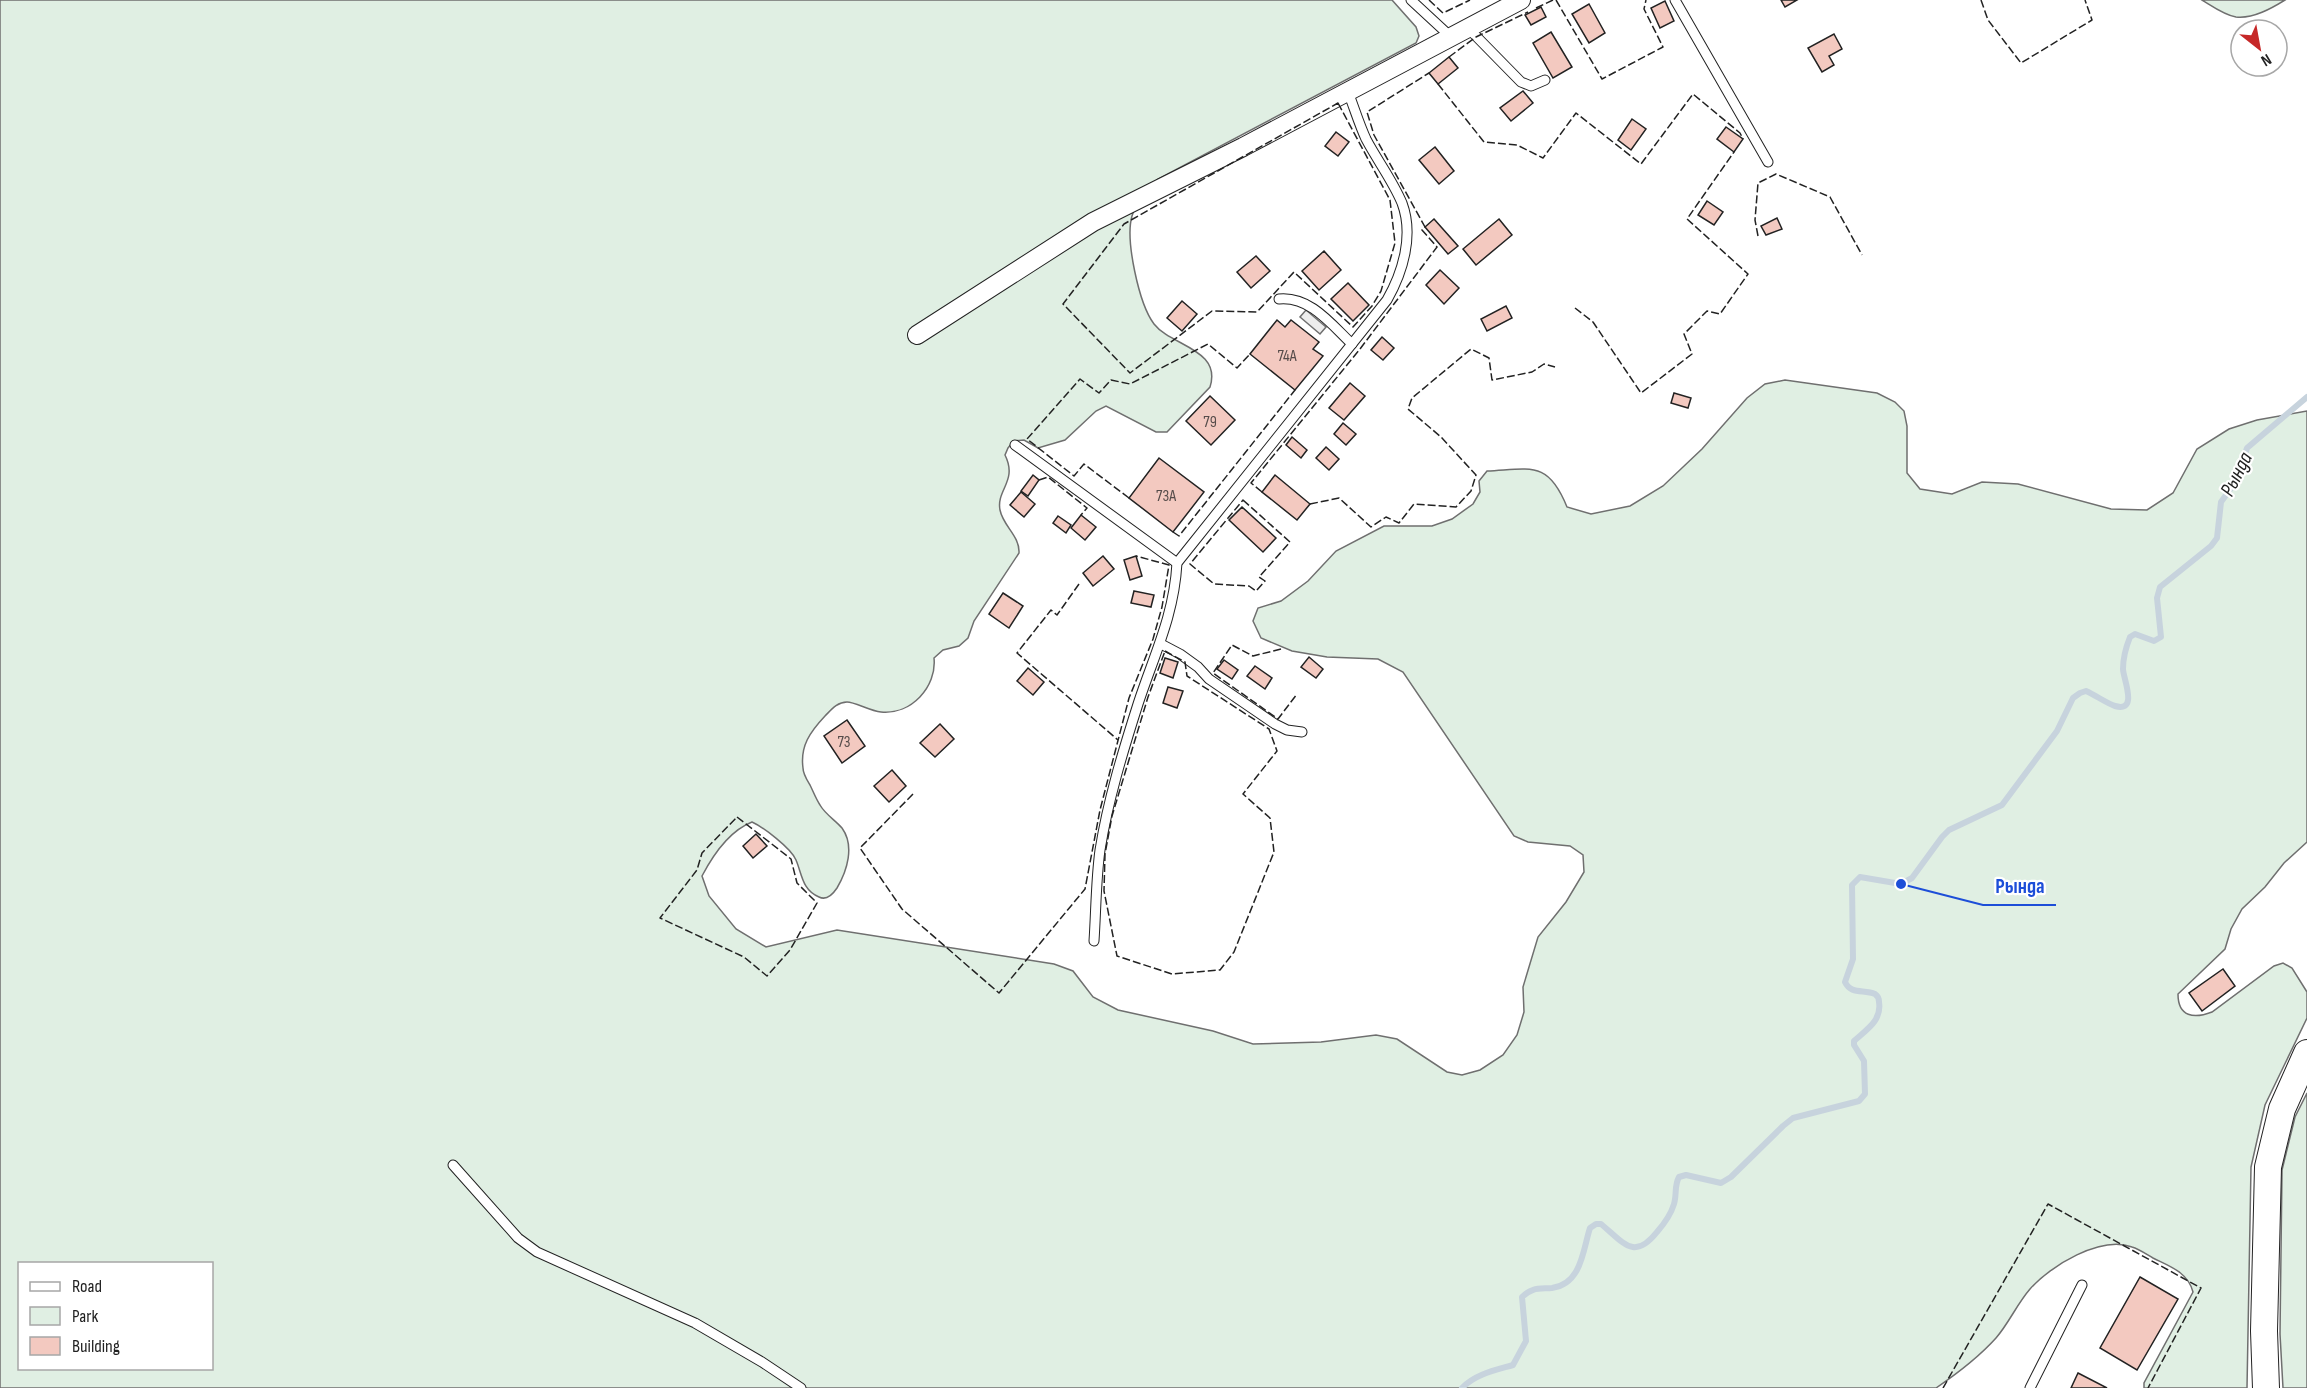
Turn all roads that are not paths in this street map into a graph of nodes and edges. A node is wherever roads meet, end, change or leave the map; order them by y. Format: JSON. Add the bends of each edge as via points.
{"nodes":[{"id":1,"x":1411,"y":0,"type":"edge"},
{"id":2,"x":1521,"y":0,"type":"edge"},
{"id":3,"x":1675,"y":0,"type":"edge"},
{"id":4,"x":1468,"y":28,"type":"junction"},
{"id":5,"x":1451,"y":37,"type":"junction"},
{"id":6,"x":1545,"y":80,"type":"dead end"},
{"id":7,"x":1348,"y":92,"type":"junction"},
{"id":8,"x":1768,"y":162,"type":"dead end"},
{"id":9,"x":1279,"y":299,"type":"dead end"},
{"id":10,"x":917,"y":335,"type":"dead end"},
{"id":11,"x":1352,"y":344,"type":"junction"},
{"id":12,"x":1015,"y":445,"type":"dead end"},
{"id":13,"x":1177,"y":563,"type":"junction"},
{"id":14,"x":1161,"y":644,"type":"junction"},
{"id":15,"x":1302,"y":732,"type":"dead end"},
{"id":16,"x":1094,"y":941,"type":"dead end"},
{"id":17,"x":2307,"y":1053,"type":"edge"},
{"id":18,"x":453,"y":1165,"type":"dead end"},
{"id":19,"x":2082,"y":1285,"type":"dead end"},
{"id":20,"x":801,"y":1388,"type":"edge"},
{"id":21,"x":2030,"y":1388,"type":"edge"},
{"id":22,"x":2266,"y":1388,"type":"edge"}],
"edges":[{"from":1,"to":5,"type":"lane"},
{"from":2,"to":4,"type":"street"},
{"from":3,"to":8,"type":"lane"},
{"from":4,"to":5,"type":"street"},
{"from":4,"to":6,"type":"lane","via":[[1521,82],[1531,86]]},
{"from":5,"to":7,"type":"street"},
{"from":7,"to":10,"type":"street","via":[[1093,222]]},
{"from":7,"to":11,"type":"lane","via":[[1365,136],[1402,204],[1407,226],[1397,283]]},
{"from":9,"to":11,"type":"lane","via":[[1303,301]]},
{"from":11,"to":13,"type":"lane"},
{"from":12,"to":13,"type":"lane"},
{"from":13,"to":14,"type":"lane","via":[[1171,613]]},
{"from":14,"to":15,"type":"lane","via":[[1198,666],[1209,680],[1275,724]]},
{"from":14,"to":16,"type":"lane","via":[[1139,702],[1107,813],[1100,852]]},
{"from":17,"to":22,"type":"main road","via":[[2282,1109],[2268,1167]]},
{"from":18,"to":20,"type":"lane","via":[[518,1238],[537,1252],[694,1323]]},
{"from":19,"to":21,"type":"lane"}]}
